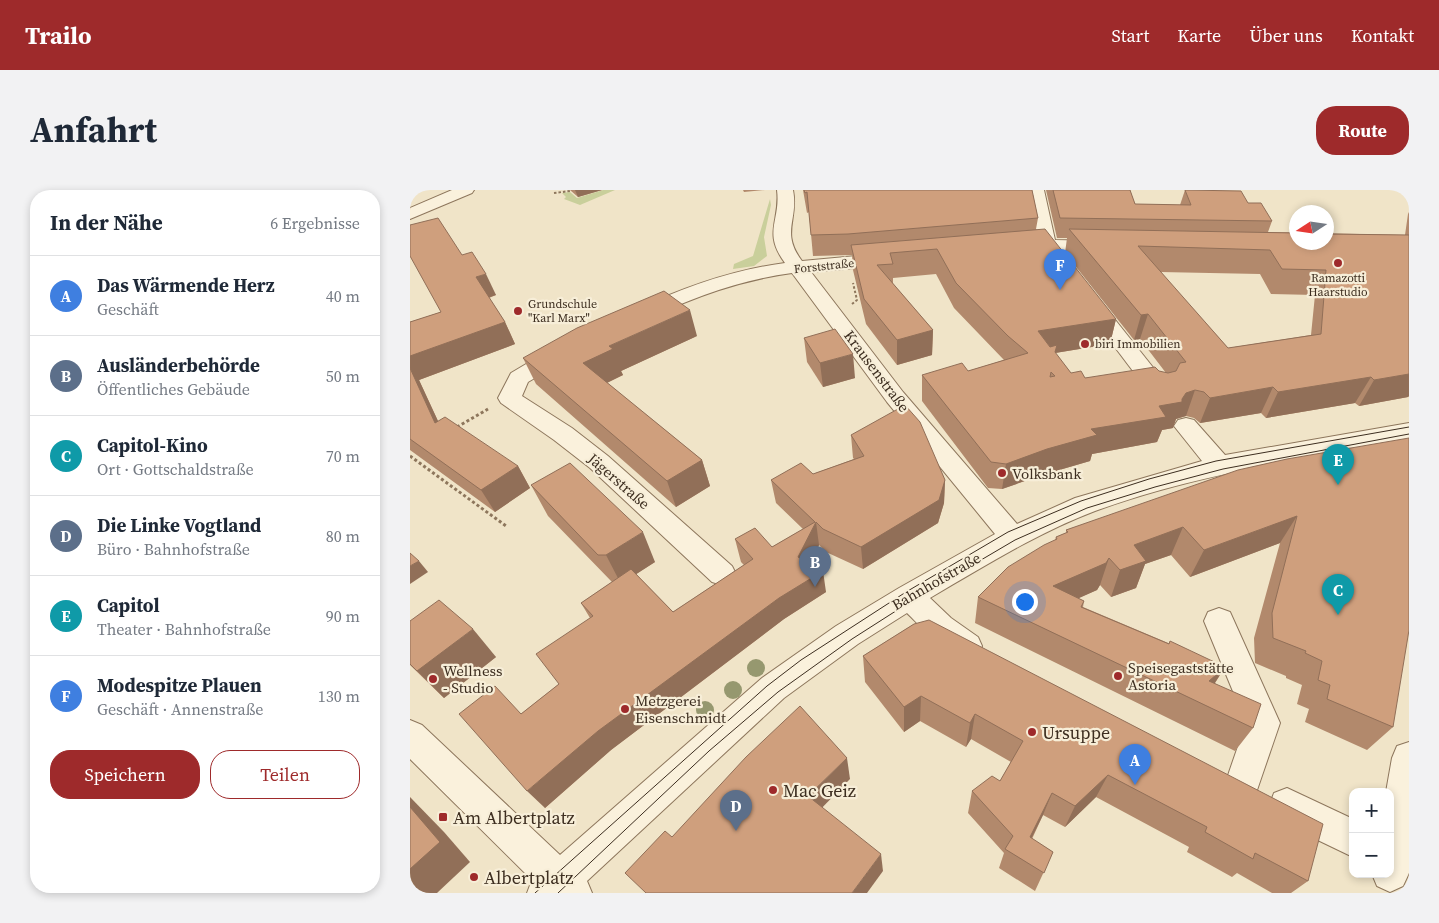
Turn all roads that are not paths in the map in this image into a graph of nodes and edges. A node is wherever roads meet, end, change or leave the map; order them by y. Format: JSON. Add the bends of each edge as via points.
{"nodes":[{"id":1,"x":466,"y":190,"type":"edge"},
{"id":2,"x":785,"y":190,"type":"edge"},
{"id":3,"x":1036,"y":190,"type":"edge"},
{"id":4,"x":410,"y":214,"type":"edge"},
{"id":5,"x":1047,"y":245,"type":"junction"},
{"id":6,"x":1118,"y":246,"type":"edge"},
{"id":7,"x":1007,"y":249,"type":"edge"},
{"id":8,"x":908,"y":258,"type":"edge"},
{"id":9,"x":799,"y":268,"type":"junction"},
{"id":10,"x":622,"y":324,"type":"edge"},
{"id":11,"x":576,"y":344,"type":"edge"},
{"id":12,"x":1159,"y":390,"type":"edge"},
{"id":13,"x":1186,"y":426,"type":"dead end"},
{"id":14,"x":1409,"y":431,"type":"edge"},
{"id":15,"x":1219,"y":465,"type":"junction"},
{"id":16,"x":1013,"y":536,"type":"junction"},
{"id":17,"x":722,"y":574,"type":"dead end"},
{"id":18,"x":909,"y":596,"type":"junction"},
{"id":19,"x":1219,"y":621,"type":"dead end"},
{"id":20,"x":987,"y":658,"type":"edge"},
{"id":21,"x":410,"y":736,"type":"edge"},
{"id":22,"x":1409,"y":758,"type":"edge"},
{"id":23,"x":1349,"y":837,"type":"edge"},
{"id":24,"x":1394,"y":847,"type":"edge"},
{"id":25,"x":560,"y":889,"type":"edge"}],
"edges":[{"from":1,"to":4,"type":"street"},
{"from":2,"to":9,"type":"street","name":"Krausenstraße","via":[[787,202],[781,232],[786,252]]},
{"from":3,"to":5,"type":"street"},
{"from":5,"to":6,"type":"street"},
{"from":5,"to":7,"type":"street"},
{"from":5,"to":12,"type":"street"},
{"from":8,"to":9,"type":"street","name":"Forststraße"},
{"from":9,"to":10,"type":"street","name":"Forststraße","via":[[748,275],[710,286]]},
{"from":9,"to":16,"type":"street","name":"Krausenstraße","via":[[895,397]]},
{"from":11,"to":17,"type":"street","name":"Jägerstraße","via":[[519,378],[509,398],[598,462]]},
{"from":13,"to":15,"type":"street"},
{"from":14,"to":15,"type":"street","name":"Bahnhofstraße"},
{"from":15,"to":16,"type":"street","name":"Bahnhofstraße","via":[[1084,505]]},
{"from":16,"to":18,"type":"street","name":"Bahnhofstraße"},
{"from":18,"to":20,"type":"street","via":[[940,627]]},
{"from":18,"to":25,"type":"street","name":"Bahnhofstraße","via":[[773,688]]},
{"from":19,"to":23,"type":"street","via":[[1263,723],[1229,778]]},
{"from":21,"to":25,"type":"street","via":[[513,837]]},
{"from":22,"to":24,"type":"street"}]}
